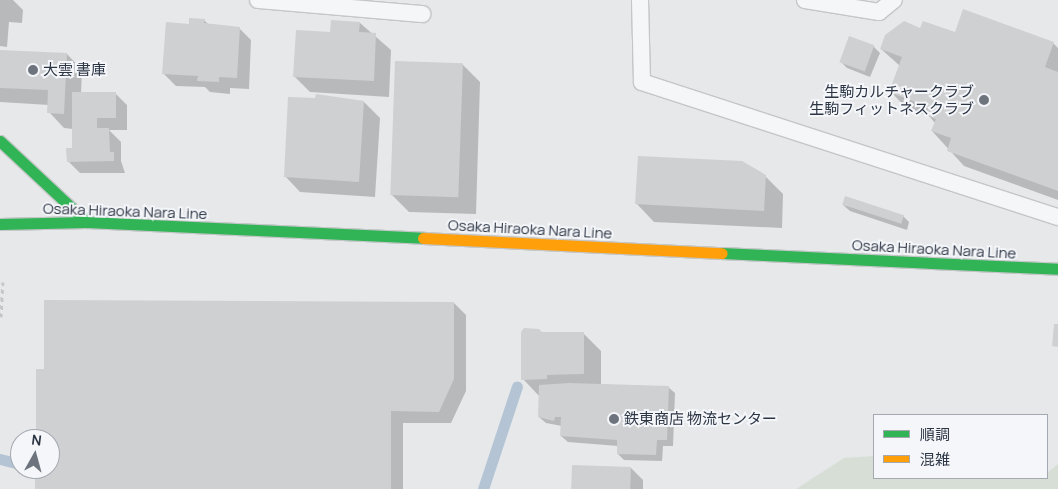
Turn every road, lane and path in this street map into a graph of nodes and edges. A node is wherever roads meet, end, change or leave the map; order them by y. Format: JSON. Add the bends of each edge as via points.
{"nodes":[{"id":1,"x":258,"y":0,"type":"edge"},
{"id":2,"x":640,"y":0,"type":"edge"},
{"id":3,"x":805,"y":0,"type":"edge"},
{"id":4,"x":894,"y":0,"type":"edge"},
{"id":5,"x":422,"y":14,"type":"dead end"},
{"id":6,"x":0,"y":141,"type":"edge"},
{"id":7,"x":1058,"y":216,"type":"edge"},
{"id":8,"x":87,"y":222,"type":"junction"},
{"id":9,"x":0,"y":224,"type":"edge"},
{"id":10,"x":1058,"y":270,"type":"edge"},
{"id":11,"x":3,"y":282,"type":"dead end"},
{"id":12,"x":1,"y":317,"type":"edge"}],
"edges":[{"from":1,"to":5,"type":"lane"},
{"from":2,"to":7,"type":"lane","via":[[642,82]]},
{"from":3,"to":4,"type":"lane","via":[[879,12]]},
{"from":6,"to":8,"type":"main road"},
{"from":8,"to":9,"type":"main road","name":"Osaka Hiraoka Nara Line"},
{"from":8,"to":10,"type":"main road","name":"Osaka Hiraoka Nara Line"},
{"from":11,"to":12,"type":"path"}]}
